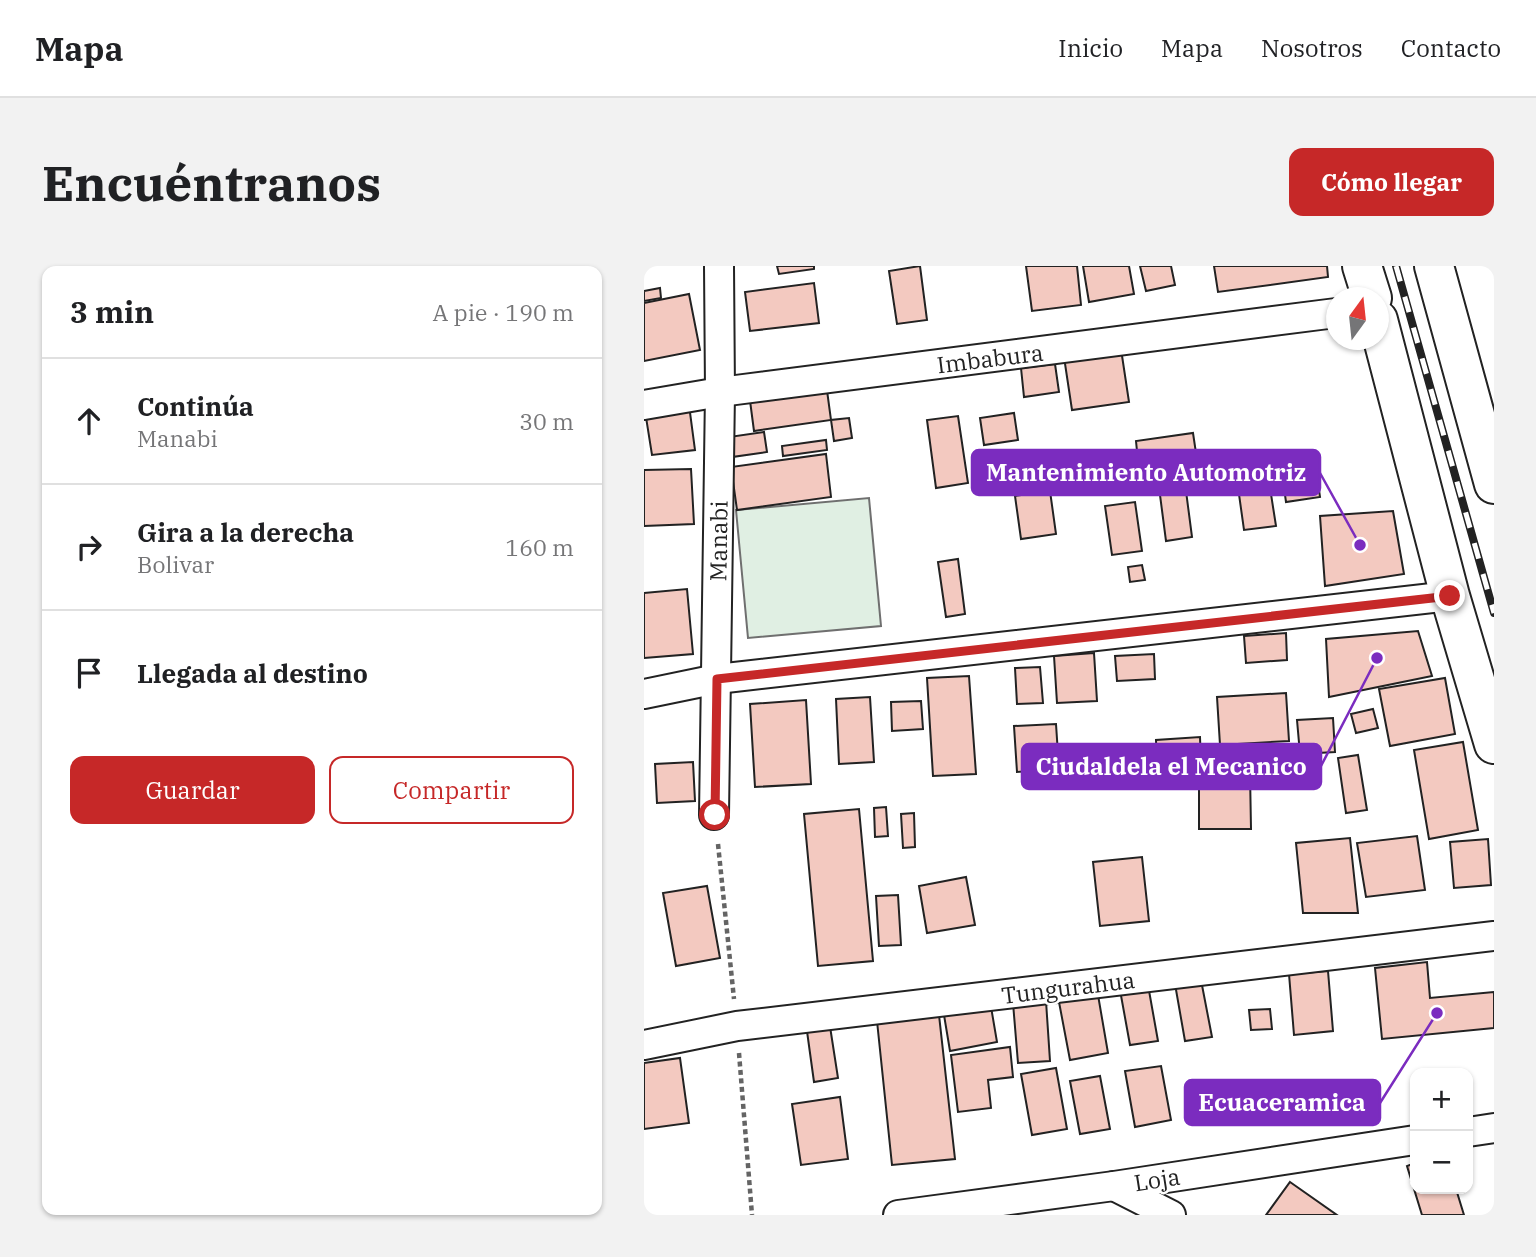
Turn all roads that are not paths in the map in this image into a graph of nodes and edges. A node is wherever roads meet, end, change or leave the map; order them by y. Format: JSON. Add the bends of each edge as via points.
{"nodes":[{"id":1,"x":719,"y":266,"type":"edge"},
{"id":2,"x":1362,"y":266,"type":"edge"},
{"id":3,"x":1434,"y":266,"type":"edge"},
{"id":4,"x":1369,"y":287,"type":"edge"},
{"id":5,"x":1326,"y":314,"type":"edge"},
{"id":6,"x":1386,"y":350,"type":"edge"},
{"id":7,"x":720,"y":392,"type":"junction"},
{"id":8,"x":644,"y":405,"type":"edge"},
{"id":9,"x":1494,"y":484,"type":"edge"},
{"id":10,"x":1450,"y":596,"type":"junction"},
{"id":11,"x":717,"y":679,"type":"junction"},
{"id":12,"x":644,"y":694,"type":"edge"},
{"id":13,"x":1494,"y":744,"type":"edge"},
{"id":14,"x":715,"y":815,"type":"dead end"},
{"id":15,"x":1494,"y":936,"type":"edge"},
{"id":16,"x":644,"y":1045,"type":"edge"},
{"id":17,"x":1494,"y":1128,"type":"edge"},
{"id":18,"x":1473,"y":1131,"type":"edge"},
{"id":19,"x":1410,"y":1141,"type":"edge"},
{"id":20,"x":1114,"y":1186,"type":"junction"},
{"id":21,"x":898,"y":1215,"type":"edge"},
{"id":22,"x":1171,"y":1215,"type":"edge"}],
"edges":[{"from":1,"to":7,"type":"street","name":"Manabi"},
{"from":2,"to":4,"type":"main road"},
{"from":3,"to":9,"type":"main road"},
{"from":5,"to":7,"type":"street","name":"Imbabura"},
{"from":6,"to":10,"type":"main road"},
{"from":7,"to":8,"type":"street","name":"Imbabura"},
{"from":7,"to":11,"type":"street","name":"Manabi"},
{"from":10,"to":11,"type":"street"},
{"from":10,"to":13,"type":"main road"},
{"from":11,"to":12,"type":"street"},
{"from":11,"to":14,"type":"street","name":"Manabi"},
{"from":15,"to":16,"type":"street","name":"Tungurahua","via":[[737,1026]]},
{"from":17,"to":18,"type":"street"},
{"from":19,"to":20,"type":"street","name":"Loja"},
{"from":20,"to":21,"type":"street","name":"Loja"},
{"from":20,"to":22,"type":"street"}]}
